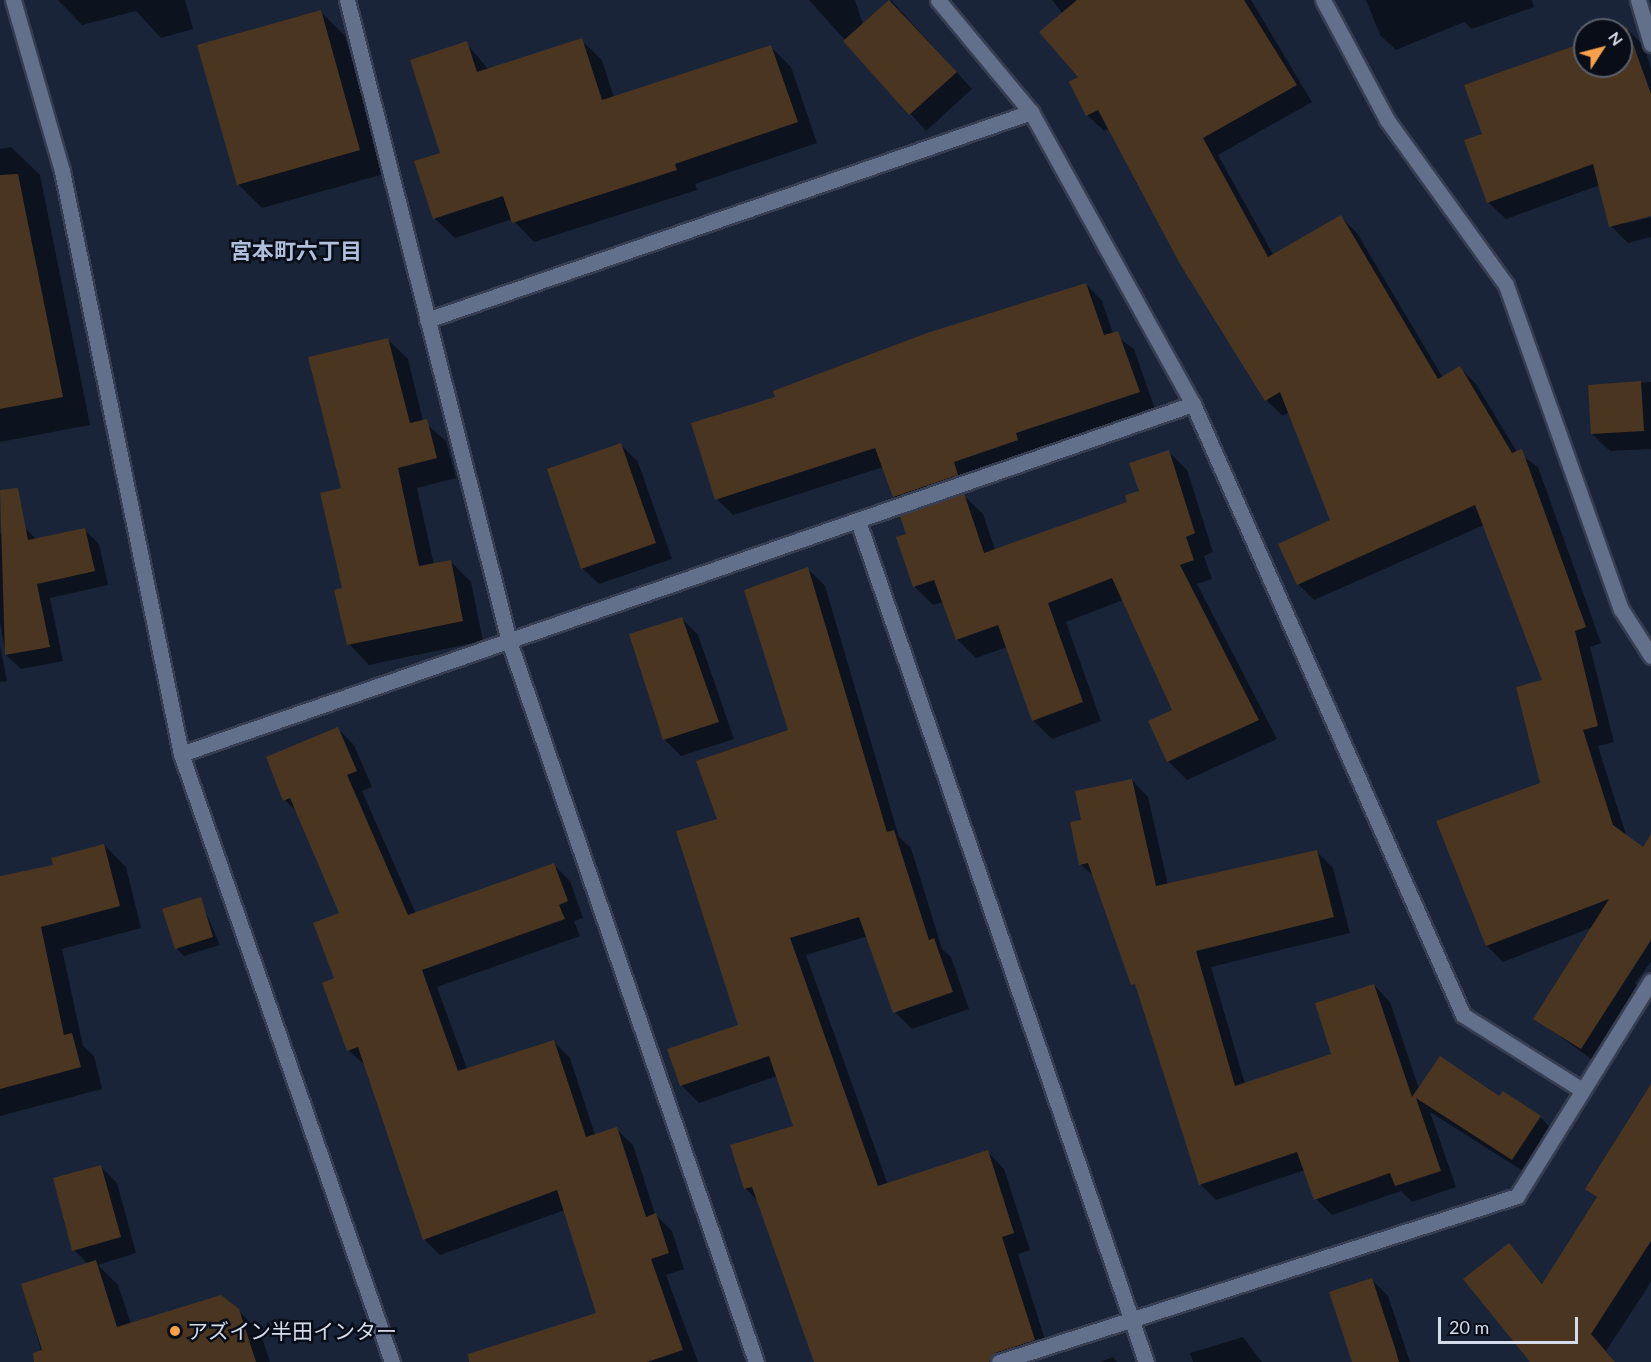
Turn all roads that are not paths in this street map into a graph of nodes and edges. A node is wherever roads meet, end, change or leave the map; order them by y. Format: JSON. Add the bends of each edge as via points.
{"nodes":[{"id":1,"x":13,"y":0,"type":"edge"},
{"id":2,"x":347,"y":0,"type":"edge"},
{"id":3,"x":938,"y":0,"type":"edge"},
{"id":4,"x":1323,"y":0,"type":"edge"},
{"id":5,"x":1638,"y":0,"type":"edge"},
{"id":6,"x":1651,"y":44,"type":"edge"},
{"id":7,"x":1031,"y":112,"type":"junction"},
{"id":8,"x":427,"y":320,"type":"junction"},
{"id":9,"x":1193,"y":404,"type":"junction"},
{"id":10,"x":858,"y":521,"type":"junction"},
{"id":11,"x":508,"y":641,"type":"junction"},
{"id":12,"x":1651,"y":656,"type":"edge"},
{"id":13,"x":182,"y":754,"type":"junction"},
{"id":14,"x":1651,"y":981,"type":"edge"},
{"id":15,"x":1582,"y":1090,"type":"junction"},
{"id":16,"x":1130,"y":1318,"type":"junction"},
{"id":17,"x":392,"y":1362,"type":"edge"},
{"id":18,"x":756,"y":1362,"type":"edge"},
{"id":19,"x":999,"y":1362,"type":"edge"},
{"id":20,"x":1146,"y":1362,"type":"edge"}],
"edges":[{"from":1,"to":13,"type":"street","via":[[62,171]]},
{"from":2,"to":8,"type":"street"},
{"from":3,"to":7,"type":"street"},
{"from":4,"to":12,"type":"street","via":[[1388,120],[1506,285],[1621,609]]},
{"from":5,"to":6,"type":"street"},
{"from":7,"to":8,"type":"street"},
{"from":7,"to":9,"type":"street"},
{"from":8,"to":11,"type":"street"},
{"from":9,"to":10,"type":"street"},
{"from":9,"to":15,"type":"street","via":[[1463,1015]]},
{"from":10,"to":11,"type":"street"},
{"from":10,"to":16,"type":"street"},
{"from":11,"to":13,"type":"street"},
{"from":11,"to":18,"type":"street"},
{"from":13,"to":17,"type":"street"},
{"from":14,"to":15,"type":"street"},
{"from":15,"to":16,"type":"street","via":[[1517,1196]]},
{"from":16,"to":19,"type":"street"},
{"from":16,"to":20,"type":"street"}]}
